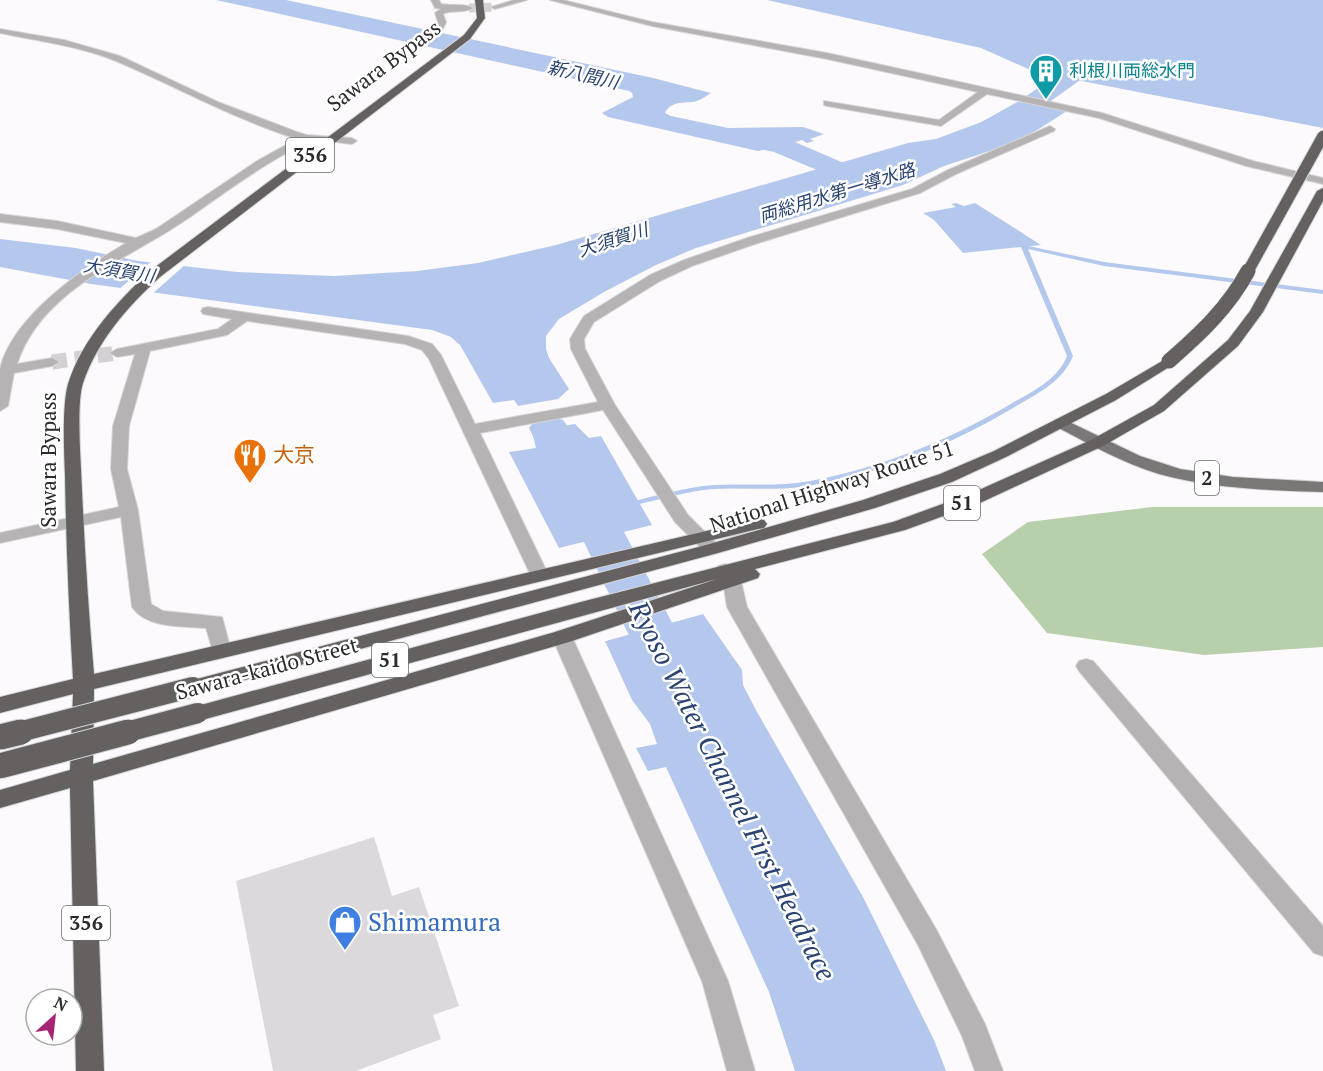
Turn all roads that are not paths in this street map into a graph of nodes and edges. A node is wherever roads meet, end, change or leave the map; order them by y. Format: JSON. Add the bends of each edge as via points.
{"nodes":[{"id":1,"x":435,"y":0,"type":"edge"},
{"id":2,"x":479,"y":0,"type":"edge"},
{"id":3,"x":523,"y":0,"type":"edge"},
{"id":4,"x":554,"y":0,"type":"edge"},
{"id":5,"x":495,"y":7,"type":"tunnel mouth"},
{"id":6,"x":469,"y":8,"type":"tunnel mouth"},
{"id":7,"x":446,"y":9,"type":"junction"},
{"id":8,"x":439,"y":29,"type":"dead end"},
{"id":9,"x":0,"y":31,"type":"edge"},
{"id":10,"x":986,"y":90,"type":"junction"},
{"id":11,"x":827,"y":103,"type":"dead end"},
{"id":12,"x":1050,"y":129,"type":"dead end"},
{"id":13,"x":1323,"y":136,"type":"edge"},
{"id":14,"x":306,"y":138,"type":"junction"},
{"id":15,"x":330,"y":140,"type":"junction"},
{"id":16,"x":352,"y":141,"type":"dead end"},
{"id":17,"x":1323,"y":181,"type":"edge"},
{"id":18,"x":1323,"y":191,"type":"edge"},
{"id":19,"x":0,"y":218,"type":"edge"},
{"id":20,"x":133,"y":245,"type":"junction"},
{"id":21,"x":208,"y":312,"type":"dead end"},
{"id":22,"x":243,"y":317,"type":"junction"},
{"id":23,"x":144,"y":348,"type":"junction"},
{"id":24,"x":117,"y":352,"type":"tunnel mouth"},
{"id":25,"x":52,"y":362,"type":"tunnel mouth"},
{"id":26,"x":4,"y":371,"type":"edge"},
{"id":27,"x":607,"y":405,"type":"junction"},
{"id":28,"x":0,"y":406,"type":"edge"},
{"id":29,"x":1061,"y":423,"type":"junction"},
{"id":30,"x":469,"y":430,"type":"junction"},
{"id":31,"x":1097,"y":442,"type":"junction"},
{"id":32,"x":1323,"y":487,"type":"edge"},
{"id":33,"x":129,"y":510,"type":"junction"},
{"id":34,"x":76,"y":522,"type":"junction"},
{"id":35,"x":0,"y":538,"type":"edge"},
{"id":36,"x":706,"y":543,"type":"junction"},
{"id":37,"x":539,"y":574,"type":"junction"},
{"id":38,"x":728,"y":576,"type":"junction"},
{"id":39,"x":569,"y":578,"type":"junction"},
{"id":40,"x":584,"y":618,"type":"junction"},
{"id":41,"x":562,"y":637,"type":"junction"},
{"id":42,"x":221,"y":650,"type":"junction"},
{"id":43,"x":1086,"y":666,"type":"dead end"},
{"id":44,"x":84,"y":684,"type":"junction"},
{"id":45,"x":0,"y":705,"type":"edge"},
{"id":46,"x":0,"y":737,"type":"edge"},
{"id":47,"x":0,"y":766,"type":"edge"},
{"id":48,"x":81,"y":776,"type":"junction"},
{"id":49,"x":0,"y":799,"type":"edge"},
{"id":50,"x":1323,"y":945,"type":"edge"},
{"id":51,"x":90,"y":1071,"type":"edge"},
{"id":52,"x":741,"y":1071,"type":"edge"},
{"id":53,"x":989,"y":1071,"type":"edge"}],
"edges":[{"from":1,"to":7,"type":"street"},
{"from":2,"to":15,"type":"highway","name":"Sawara Bypass","number":"356","via":[[481,18],[467,37]]},
{"from":3,"to":5,"type":"street"},
{"from":4,"to":10,"type":"street","via":[[674,29]]},
{"from":6,"to":7,"type":"street"},
{"from":7,"to":8,"type":"street","via":[[439,13]]},
{"from":9,"to":14,"type":"street","via":[[117,58],[226,108]]},
{"from":10,"to":11,"type":"street","via":[[941,123]]},
{"from":10,"to":17,"type":"street","via":[[1119,121],[1250,164]]},
{"from":12,"to":27,"type":"street","via":[[916,191],[706,256],[655,278],[609,306],[589,319],[576,339]]},
{"from":13,"to":29,"type":"highway","name":"National Highway Route 51","number":"51","bridge":true,"via":[[1240,286],[1210,325],[1169,361]]},
{"from":14,"to":15,"type":"street"},
{"from":14,"to":20,"type":"street","via":[[269,158],[160,232]]},
{"from":15,"to":16,"type":"street"},
{"from":15,"to":34,"type":"highway","name":"Sawara Bypass","number":"356","via":[[177,256],[128,299],[91,350],[75,385],[72,440]]},
{"from":18,"to":31,"type":"highway","number":"51","via":[[1246,328],[1159,408]]},
{"from":19,"to":20,"type":"street","via":[[57,225]]},
{"from":20,"to":26,"type":"street","via":[[62,292],[32,325]]},
{"from":21,"to":22,"type":"street"},
{"from":22,"to":23,"type":"street","via":[[222,332]]},
{"from":22,"to":30,"type":"street","via":[[408,340],[427,347],[436,358]]},
{"from":23,"to":24,"type":"street"},
{"from":23,"to":33,"type":"street","via":[[121,426],[119,469]]},
{"from":25,"to":26,"type":"street"},
{"from":26,"to":28,"type":"street"},
{"from":27,"to":30,"type":"street"},
{"from":27,"to":36,"type":"street","via":[[681,518]]},
{"from":29,"to":31,"type":"main road","number":"2"},
{"from":29,"to":36,"type":"highway","name":"National Highway Route 51","number":"51","via":[[946,478],[868,504]]},
{"from":30,"to":37,"type":"street"},
{"from":31,"to":32,"type":"main road","number":"2","via":[[1180,474]]},
{"from":31,"to":38,"type":"highway","number":"51","via":[[976,498],[899,526]]},
{"from":33,"to":34,"type":"street"},
{"from":33,"to":42,"type":"street","via":[[141,607],[158,617],[215,622]]},
{"from":34,"to":35,"type":"street"},
{"from":34,"to":44,"type":"highway","name":"Sawara Bypass","number":"356"},
{"from":36,"to":39,"type":"highway","name":"National Highway Route 51","number":"51"},
{"from":37,"to":39,"type":"highway"},
{"from":37,"to":42,"type":"highway"},
{"from":38,"to":40,"type":"highway"},
{"from":38,"to":53,"type":"street","via":[[737,607],[927,937],[975,1033]]},
{"from":39,"to":46,"type":"highway","name":"Sawara-kaido Street","number":"51","bridge":true,"via":[[193,687]]},
{"from":40,"to":41,"type":"highway"},
{"from":40,"to":47,"type":"highway","name":"Sawara-kaido Street","number":"51","bridge":true},
{"from":41,"to":48,"type":"highway"},
{"from":41,"to":52,"type":"street","via":[[715,981]]},
{"from":42,"to":44,"type":"highway"},
{"from":43,"to":50,"type":"street"},
{"from":44,"to":45,"type":"highway"},
{"from":44,"to":48,"type":"highway","name":"Sawara Bypass","number":"356"},
{"from":48,"to":49,"type":"highway"},
{"from":48,"to":51,"type":"highway","name":"Sawara Bypass","number":"356"}]}
